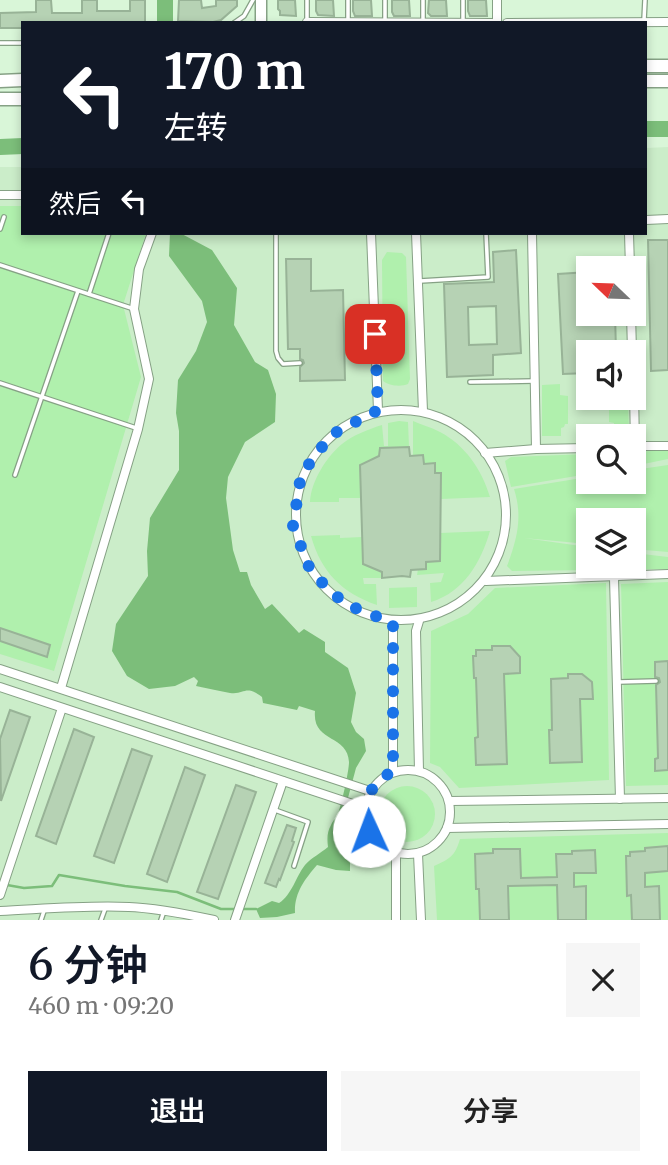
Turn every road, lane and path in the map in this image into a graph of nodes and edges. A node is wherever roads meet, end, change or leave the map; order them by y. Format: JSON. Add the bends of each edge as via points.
{"nodes":[{"id":1,"x":253,"y":0,"type":"edge"},
{"id":2,"x":261,"y":0,"type":"edge"},
{"id":3,"x":307,"y":0,"type":"edge"},
{"id":4,"x":348,"y":0,"type":"edge"},
{"id":5,"x":385,"y":0,"type":"edge"},
{"id":6,"x":423,"y":0,"type":"edge"},
{"id":7,"x":463,"y":0,"type":"edge"},
{"id":8,"x":497,"y":0,"type":"edge"},
{"id":9,"x":645,"y":0,"type":"edge"},
{"id":10,"x":237,"y":21,"type":"edge"},
{"id":11,"x":261,"y":21,"type":"edge"},
{"id":12,"x":307,"y":21,"type":"edge"},
{"id":13,"x":348,"y":21,"type":"edge"},
{"id":14,"x":385,"y":21,"type":"edge"},
{"id":15,"x":423,"y":21,"type":"edge"},
{"id":16,"x":463,"y":21,"type":"edge"},
{"id":17,"x":494,"y":21,"type":"edge"},
{"id":18,"x":644,"y":21,"type":"edge"},
{"id":19,"x":647,"y":22,"type":"edge"},
{"id":20,"x":668,"y":22,"type":"edge"},
{"id":21,"x":0,"y":43,"type":"edge"},
{"id":22,"x":21,"y":43,"type":"edge"},
{"id":23,"x":647,"y":66,"type":"edge"},
{"id":24,"x":668,"y":66,"type":"edge"},
{"id":25,"x":21,"y":80,"type":"edge"},
{"id":26,"x":0,"y":81,"type":"edge"},
{"id":27,"x":647,"y":81,"type":"edge"},
{"id":28,"x":668,"y":81,"type":"edge"},
{"id":29,"x":0,"y":99,"type":"edge"},
{"id":30,"x":21,"y":99,"type":"edge"},
{"id":31,"x":0,"y":195,"type":"edge"},
{"id":32,"x":21,"y":195,"type":"edge"},
{"id":33,"x":4,"y":216,"type":"dead end"},
{"id":34,"x":668,"y":219,"type":"edge"},
{"id":35,"x":647,"y":220,"type":"edge"},
{"id":36,"x":0,"y":229,"type":"edge"},
{"id":37,"x":108,"y":235,"type":"edge"},
{"id":38,"x":151,"y":235,"type":"edge"},
{"id":39,"x":276,"y":235,"type":"edge"},
{"id":40,"x":371,"y":235,"type":"edge"},
{"id":41,"x":416,"y":235,"type":"edge"},
{"id":42,"x":486,"y":235,"type":"edge"},
{"id":43,"x":532,"y":235,"type":"edge"},
{"id":44,"x":629,"y":235,"type":"edge"},
{"id":45,"x":630,"y":256,"type":"edge"},
{"id":46,"x":0,"y":265,"type":"edge"},
{"id":47,"x":418,"y":282,"type":"junction"},
{"id":48,"x":78,"y":291,"type":"junction"},
{"id":49,"x":89,"y":294,"type":"junction"},
{"id":50,"x":134,"y":309,"type":"junction"},
{"id":51,"x":300,"y":363,"type":"dead end"},
{"id":52,"x":535,"y":381,"type":"junction"},
{"id":53,"x":470,"y":382,"type":"dead end"},
{"id":54,"x":0,"y":383,"type":"edge"},
{"id":55,"x":42,"y":397,"type":"junction"},
{"id":56,"x":378,"y":410,"type":"junction"},
{"id":57,"x":423,"y":411,"type":"junction"},
{"id":58,"x":138,"y":429,"type":"junction"},
{"id":59,"x":646,"y":446,"type":"edge"},
{"id":60,"x":668,"y":446,"type":"edge"},
{"id":61,"x":576,"y":448,"type":"edge"},
{"id":62,"x":536,"y":449,"type":"junction"},
{"id":63,"x":485,"y":453,"type":"junction"},
{"id":64,"x":15,"y":475,"type":"dead end"},
{"id":65,"x":668,"y":575,"type":"edge"},
{"id":66,"x":646,"y":576,"type":"edge"},
{"id":67,"x":614,"y":578,"type":"joint"},
{"id":68,"x":486,"y":581,"type":"junction"},
{"id":69,"x":419,"y":621,"type":"junction"},
{"id":70,"x":393,"y":623,"type":"junction"},
{"id":71,"x":0,"y":669,"type":"edge"},
{"id":72,"x":656,"y":681,"type":"dead end"},
{"id":73,"x":617,"y":682,"type":"junction"},
{"id":74,"x":0,"y":687,"type":"edge"},
{"id":75,"x":61,"y":688,"type":"junction"},
{"id":76,"x":62,"y":708,"type":"junction"},
{"id":77,"x":393,"y":771,"type":"junction"},
{"id":78,"x":419,"y":771,"type":"junction"},
{"id":79,"x":282,"y":781,"type":"junction"},
{"id":80,"x":370,"y":791,"type":"junction"},
{"id":81,"x":668,"y":798,"type":"edge"},
{"id":82,"x":620,"y":799,"type":"junction"},
{"id":83,"x":450,"y":801,"type":"junction"},
{"id":84,"x":365,"y":808,"type":"junction"},
{"id":85,"x":273,"y":809,"type":"junction"},
{"id":86,"x":668,"y":824,"type":"edge"},
{"id":87,"x":447,"y":828,"type":"junction"},
{"id":88,"x":396,"y":853,"type":"junction"},
{"id":89,"x":418,"y":854,"type":"junction"},
{"id":90,"x":294,"y":866,"type":"dead end"},
{"id":91,"x":1,"y":893,"type":"edge"},
{"id":92,"x":106,"y":907,"type":"junction"},
{"id":93,"x":45,"y":909,"type":"junction"},
{"id":94,"x":0,"y":911,"type":"edge"},
{"id":95,"x":163,"y":916,"type":"edge"},
{"id":96,"x":236,"y":917,"type":"edge"},
{"id":97,"x":41,"y":920,"type":"edge"},
{"id":98,"x":101,"y":920,"type":"edge"},
{"id":99,"x":214,"y":920,"type":"edge"},
{"id":100,"x":396,"y":920,"type":"edge"},
{"id":101,"x":421,"y":920,"type":"edge"}],
"edges":[{"from":1,"to":10,"type":"lane"},
{"from":2,"to":11,"type":"street"},
{"from":3,"to":12,"type":"lane"},
{"from":4,"to":13,"type":"lane"},
{"from":5,"to":14,"type":"lane"},
{"from":6,"to":15,"type":"lane"},
{"from":7,"to":16,"type":"lane"},
{"from":8,"to":17,"type":"street"},
{"from":9,"to":18,"type":"lane"},
{"from":19,"to":20,"type":"street"},
{"from":21,"to":22,"type":"lane"},
{"from":23,"to":24,"type":"main road"},
{"from":25,"to":26,"type":"main road"},
{"from":27,"to":28,"type":"main road"},
{"from":29,"to":30,"type":"main road"},
{"from":31,"to":32,"type":"street"},
{"from":33,"to":36,"type":"lane"},
{"from":34,"to":35,"type":"street"},
{"from":37,"to":49,"type":"lane"},
{"from":38,"to":50,"type":"street","via":[[139,270]]},
{"from":39,"to":51,"type":"lane","via":[[276,351],[283,364]]},
{"from":40,"to":56,"type":"street"},
{"from":41,"to":47,"type":"street"},
{"from":42,"to":47,"type":"lane","via":[[488,278]]},
{"from":43,"to":52,"type":"street"},
{"from":44,"to":45,"type":"street"},
{"from":46,"to":48,"type":"lane"},
{"from":47,"to":57,"type":"street"},
{"from":48,"to":49,"type":"lane"},
{"from":48,"to":55,"type":"lane"},
{"from":49,"to":50,"type":"lane"},
{"from":50,"to":58,"type":"street","via":[[149,379]]},
{"from":52,"to":53,"type":"lane"},
{"from":52,"to":62,"type":"street"},
{"from":54,"to":55,"type":"lane"},
{"from":55,"to":58,"type":"lane"},
{"from":55,"to":64,"type":"lane"},
{"from":56,"to":57,"type":"street"},
{"from":56,"to":70,"type":"street","via":[[331,435],[301,475],[293,526],[311,572],[345,604]]},
{"from":57,"to":63,"type":"street","via":[[464,431]]},
{"from":58,"to":75,"type":"street"},
{"from":59,"to":60,"type":"street"},
{"from":61,"to":62,"type":"street"},
{"from":62,"to":63,"type":"street"},
{"from":63,"to":68,"type":"street","via":[[505,491],[508,521],[503,551]]},
{"from":65,"to":66,"type":"street"},
{"from":67,"to":68,"type":"street"},
{"from":67,"to":73,"type":"street"},
{"from":68,"to":69,"type":"street","via":[[452,608]]},
{"from":69,"to":70,"type":"street"},
{"from":69,"to":78,"type":"street"},
{"from":70,"to":77,"type":"street"},
{"from":71,"to":75,"type":"street"},
{"from":72,"to":73,"type":"lane"},
{"from":73,"to":82,"type":"street"},
{"from":74,"to":76,"type":"street"},
{"from":75,"to":80,"type":"street"},
{"from":76,"to":79,"type":"street"},
{"from":76,"to":91,"type":"street"},
{"from":77,"to":78,"type":"street"},
{"from":77,"to":80,"type":"street"},
{"from":78,"to":83,"type":"street","via":[[440,784]]},
{"from":79,"to":84,"type":"street"},
{"from":79,"to":85,"type":"street"},
{"from":80,"to":84,"type":"street"},
{"from":81,"to":82,"type":"street"},
{"from":82,"to":83,"type":"street"},
{"from":83,"to":87,"type":"street"},
{"from":84,"to":88,"type":"street","via":[[369,831],[385,849]]},
{"from":85,"to":90,"type":"lane","via":[[308,822]]},
{"from":85,"to":96,"type":"street"},
{"from":86,"to":87,"type":"street"},
{"from":87,"to":89,"type":"street","via":[[438,842]]},
{"from":88,"to":89,"type":"street"},
{"from":88,"to":100,"type":"street"},
{"from":89,"to":101,"type":"street"},
{"from":92,"to":93,"type":"street"},
{"from":92,"to":95,"type":"street","via":[[131,907]]},
{"from":92,"to":98,"type":"lane"},
{"from":93,"to":94,"type":"street"},
{"from":93,"to":97,"type":"lane"},
{"from":95,"to":99,"type":"street"}]}
